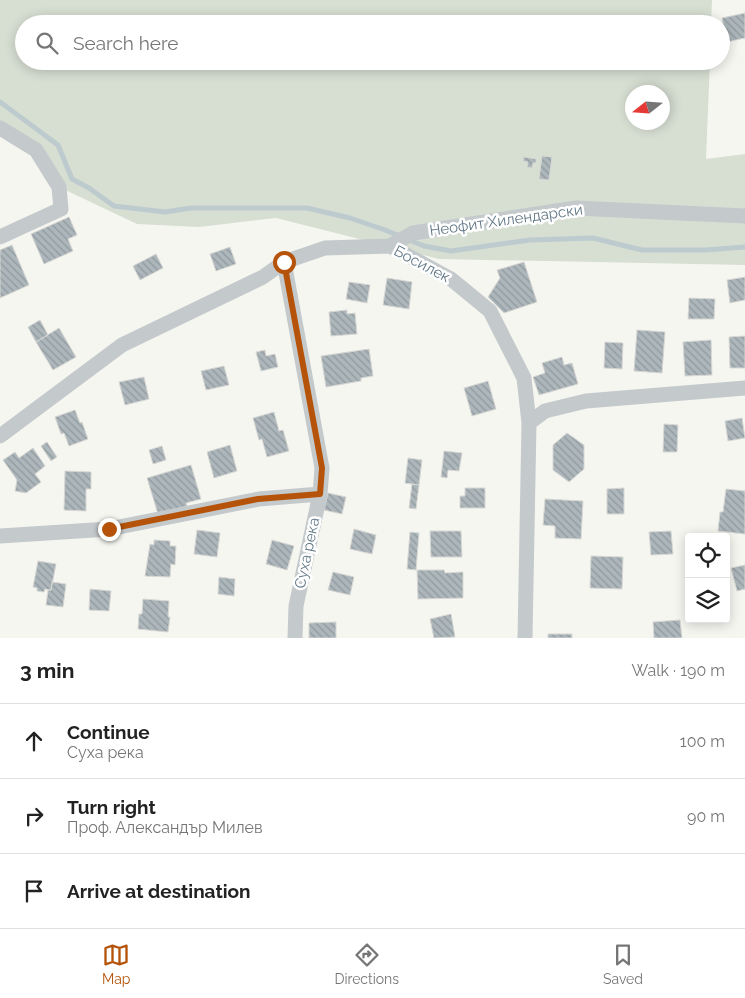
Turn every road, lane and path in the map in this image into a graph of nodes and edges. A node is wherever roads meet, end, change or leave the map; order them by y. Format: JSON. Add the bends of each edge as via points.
{"nodes":[{"id":1,"x":0,"y":128,"type":"edge"},
{"id":2,"x":745,"y":216,"type":"edge"},
{"id":3,"x":0,"y":237,"type":"edge"},
{"id":4,"x":390,"y":246,"type":"junction"},
{"id":5,"x":284,"y":262,"type":"junction"},
{"id":6,"x":745,"y":388,"type":"edge"},
{"id":7,"x":529,"y":423,"type":"junction"},
{"id":8,"x":0,"y":436,"type":"edge"},
{"id":9,"x":320,"y":494,"type":"junction"},
{"id":10,"x":0,"y":536,"type":"edge"},
{"id":11,"x":295,"y":638,"type":"edge"},
{"id":12,"x":525,"y":638,"type":"edge"}],
"edges":[{"from":1,"to":3,"type":"street","via":[[36,150],[59,186],[61,209]]},
{"from":2,"to":4,"type":"street","name":"Неофит Хилендарски","via":[[576,208],[413,234]]},
{"from":4,"to":5,"type":"street","name":"Босилек","via":[[325,248]]},
{"from":4,"to":7,"type":"street","name":"Босилек","via":[[451,279],[490,311],[524,378]]},
{"from":5,"to":8,"type":"street","name":"Босилек","via":[[263,277],[122,346]]},
{"from":5,"to":9,"type":"street","name":"Суха река","via":[[322,468]]},
{"from":6,"to":7,"type":"street","via":[[586,401],[545,411]]},
{"from":7,"to":12,"type":"street","name":"Босилек"},
{"from":9,"to":10,"type":"street","via":[[258,499],[109,529]]},
{"from":9,"to":11,"type":"street","name":"Суха река","via":[[296,606]]}]}
